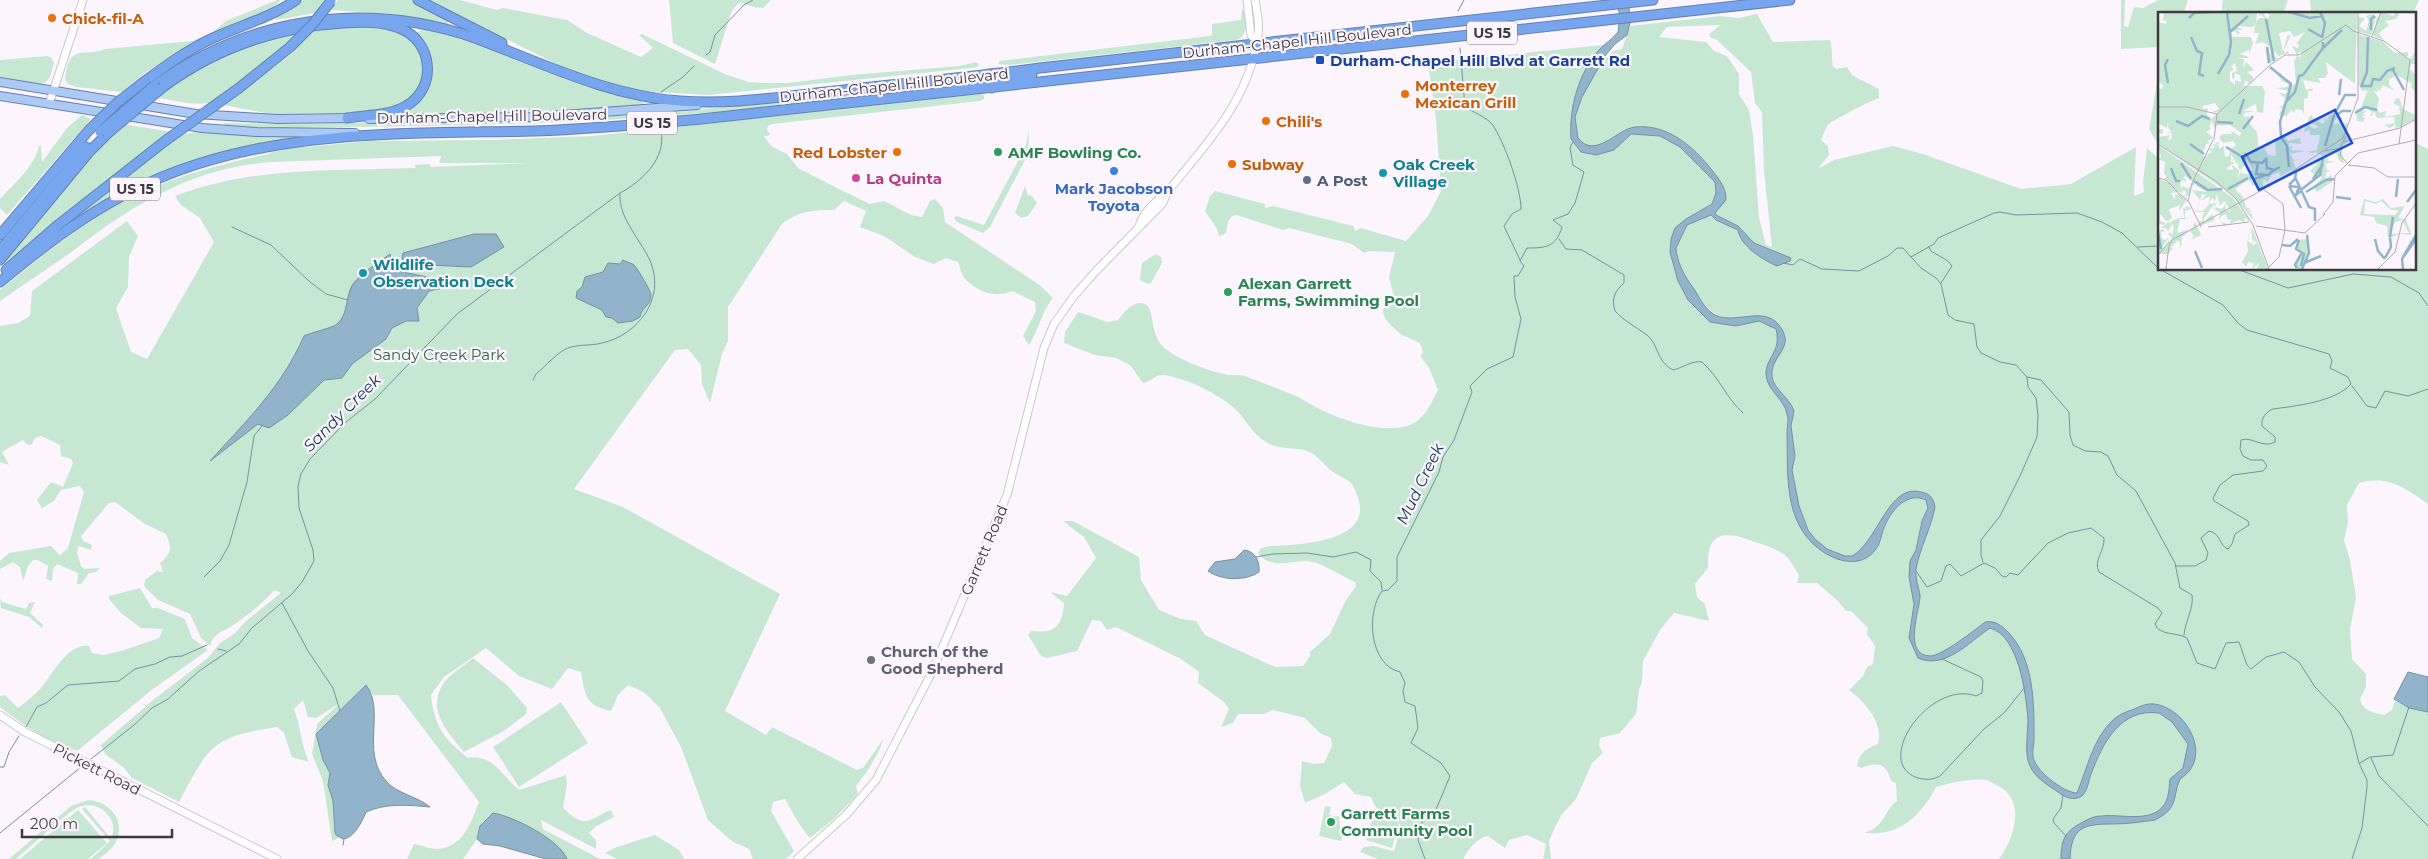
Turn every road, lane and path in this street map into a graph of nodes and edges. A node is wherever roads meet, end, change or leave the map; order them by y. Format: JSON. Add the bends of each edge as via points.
{"nodes":[{"id":1,"x":84,"y":0,"type":"edge"},
{"id":2,"x":296,"y":0,"type":"edge"},
{"id":3,"x":332,"y":0,"type":"edge"},
{"id":4,"x":418,"y":0,"type":"edge"},
{"id":5,"x":1247,"y":0,"type":"edge"},
{"id":6,"x":1255,"y":0,"type":"edge"},
{"id":7,"x":1653,"y":0,"type":"edge"},
{"id":8,"x":1790,"y":0,"type":"edge"},
{"id":9,"x":1256,"y":44,"type":"junction"},
{"id":10,"x":1253,"y":59,"type":"junction"},
{"id":11,"x":1083,"y":63,"type":"junction"},
{"id":12,"x":989,"y":74,"type":"junction"},
{"id":13,"x":571,"y":75,"type":"junction"},
{"id":14,"x":0,"y":82,"type":"edge"},
{"id":15,"x":159,"y":86,"type":"junction"},
{"id":16,"x":992,"y":88,"type":"junction"},
{"id":17,"x":52,"y":90,"type":"junction"},
{"id":18,"x":0,"y":96,"type":"edge"},
{"id":19,"x":921,"y":96,"type":"junction"},
{"id":20,"x":729,"y":102,"type":"junction"},
{"id":21,"x":49,"y":104,"type":"junction"},
{"id":22,"x":347,"y":118,"type":"junction"},
{"id":23,"x":104,"y":133,"type":"junction"},
{"id":24,"x":418,"y":133,"type":"junction"},
{"id":25,"x":59,"y":165,"type":"junction"},
{"id":26,"x":0,"y":228,"type":"edge"},
{"id":27,"x":0,"y":235,"type":"edge"},
{"id":28,"x":0,"y":250,"type":"edge"},
{"id":29,"x":0,"y":260,"type":"edge"},
{"id":30,"x":0,"y":276,"type":"edge"},
{"id":31,"x":0,"y":282,"type":"edge"},
{"id":32,"x":0,"y":715,"type":"edge"},
{"id":33,"x":277,"y":859,"type":"edge"},
{"id":34,"x":797,"y":859,"type":"edge"}],
"edges":[{"from":1,"to":17,"type":"street"},
{"from":2,"to":25,"type":"highway","bridge":true,"via":[[265,18],[211,39],[171,62],[118,102]]},
{"from":3,"to":30,"type":"highway","bridge":true,"via":[[290,47],[58,224]]},
{"from":4,"to":13,"type":"highway"},
{"from":5,"to":9,"type":"street","name":"Garrett Road","via":[[1251,35]]},
{"from":6,"to":9,"type":"street","name":"Garrett Road","via":[[1259,34]]},
{"from":7,"to":9,"type":"highway","name":"Durham-Chapel Hill Boulevard","number":"US 15"},
{"from":8,"to":10,"type":"highway","name":"Durham-Chapel Hill Boulevard","number":"US 15"},
{"from":9,"to":10,"type":"street","name":"Garrett Road"},
{"from":9,"to":11,"type":"highway","name":"Durham-Chapel Hill Boulevard","number":"US 15"},
{"from":10,"to":16,"type":"highway","name":"Durham-Chapel Hill Boulevard","number":"US 15"},
{"from":10,"to":34,"type":"street","name":"Garrett Road","via":[[1230,114],[1170,188],[1142,216],[1138,226],[1074,296],[1051,330],[1042,354],[1007,495],[936,664],[882,769],[857,804]]},
{"from":11,"to":12,"type":"highway","name":"Durham-Chapel Hill Boulevard","number":"US 15"},
{"from":11,"to":16,"type":"highway","via":[[1000,80]]},
{"from":12,"to":19,"type":"highway","via":[[985,81]]},
{"from":12,"to":20,"type":"highway","name":"Durham-Chapel Hill Boulevard","number":"US 15"},
{"from":13,"to":15,"type":"highway","number":"US 15","via":[[438,26],[378,17],[343,17],[300,21],[252,33],[199,57]]},
{"from":13,"to":20,"type":"highway","number":"US 15","via":[[649,98]]},
{"from":14,"to":17,"type":"main road","name":"Durham-Chapel Hill Boulevard"},
{"from":15,"to":22,"type":"highway","via":[[212,57],[274,33],[361,22],[395,26],[414,36],[422,46],[428,66],[420,94],[399,109]]},
{"from":15,"to":23,"type":"highway","bridge":true},
{"from":16,"to":19,"type":"highway","name":"Durham-Chapel Hill Boulevard","number":"US 15"},
{"from":17,"to":21,"type":"street"},
{"from":17,"to":22,"type":"main road","name":"Durham-Chapel Hill Boulevard","via":[[196,114],[277,119]]},
{"from":18,"to":21,"type":"main road","name":"Durham-Chapel Hill Boulevard"},
{"from":19,"to":24,"type":"highway","name":"Durham-Chapel Hill Boulevard","number":"US 15","via":[[631,125]]},
{"from":20,"to":22,"type":"main road","name":"Durham-Chapel Hill Boulevard","via":[[536,117]]},
{"from":21,"to":24,"type":"main road","name":"Durham-Chapel Hill Boulevard","via":[[230,131]]},
{"from":23,"to":28,"type":"highway"},
{"from":23,"to":29,"type":"highway"},
{"from":24,"to":31,"type":"highway","number":"US 15","via":[[281,146],[238,153],[177,171],[102,206],[56,237]]},
{"from":25,"to":26,"type":"highway"},
{"from":25,"to":27,"type":"highway"},
{"from":32,"to":33,"type":"street","name":"Pickett Road","via":[[26,732]]}]}
